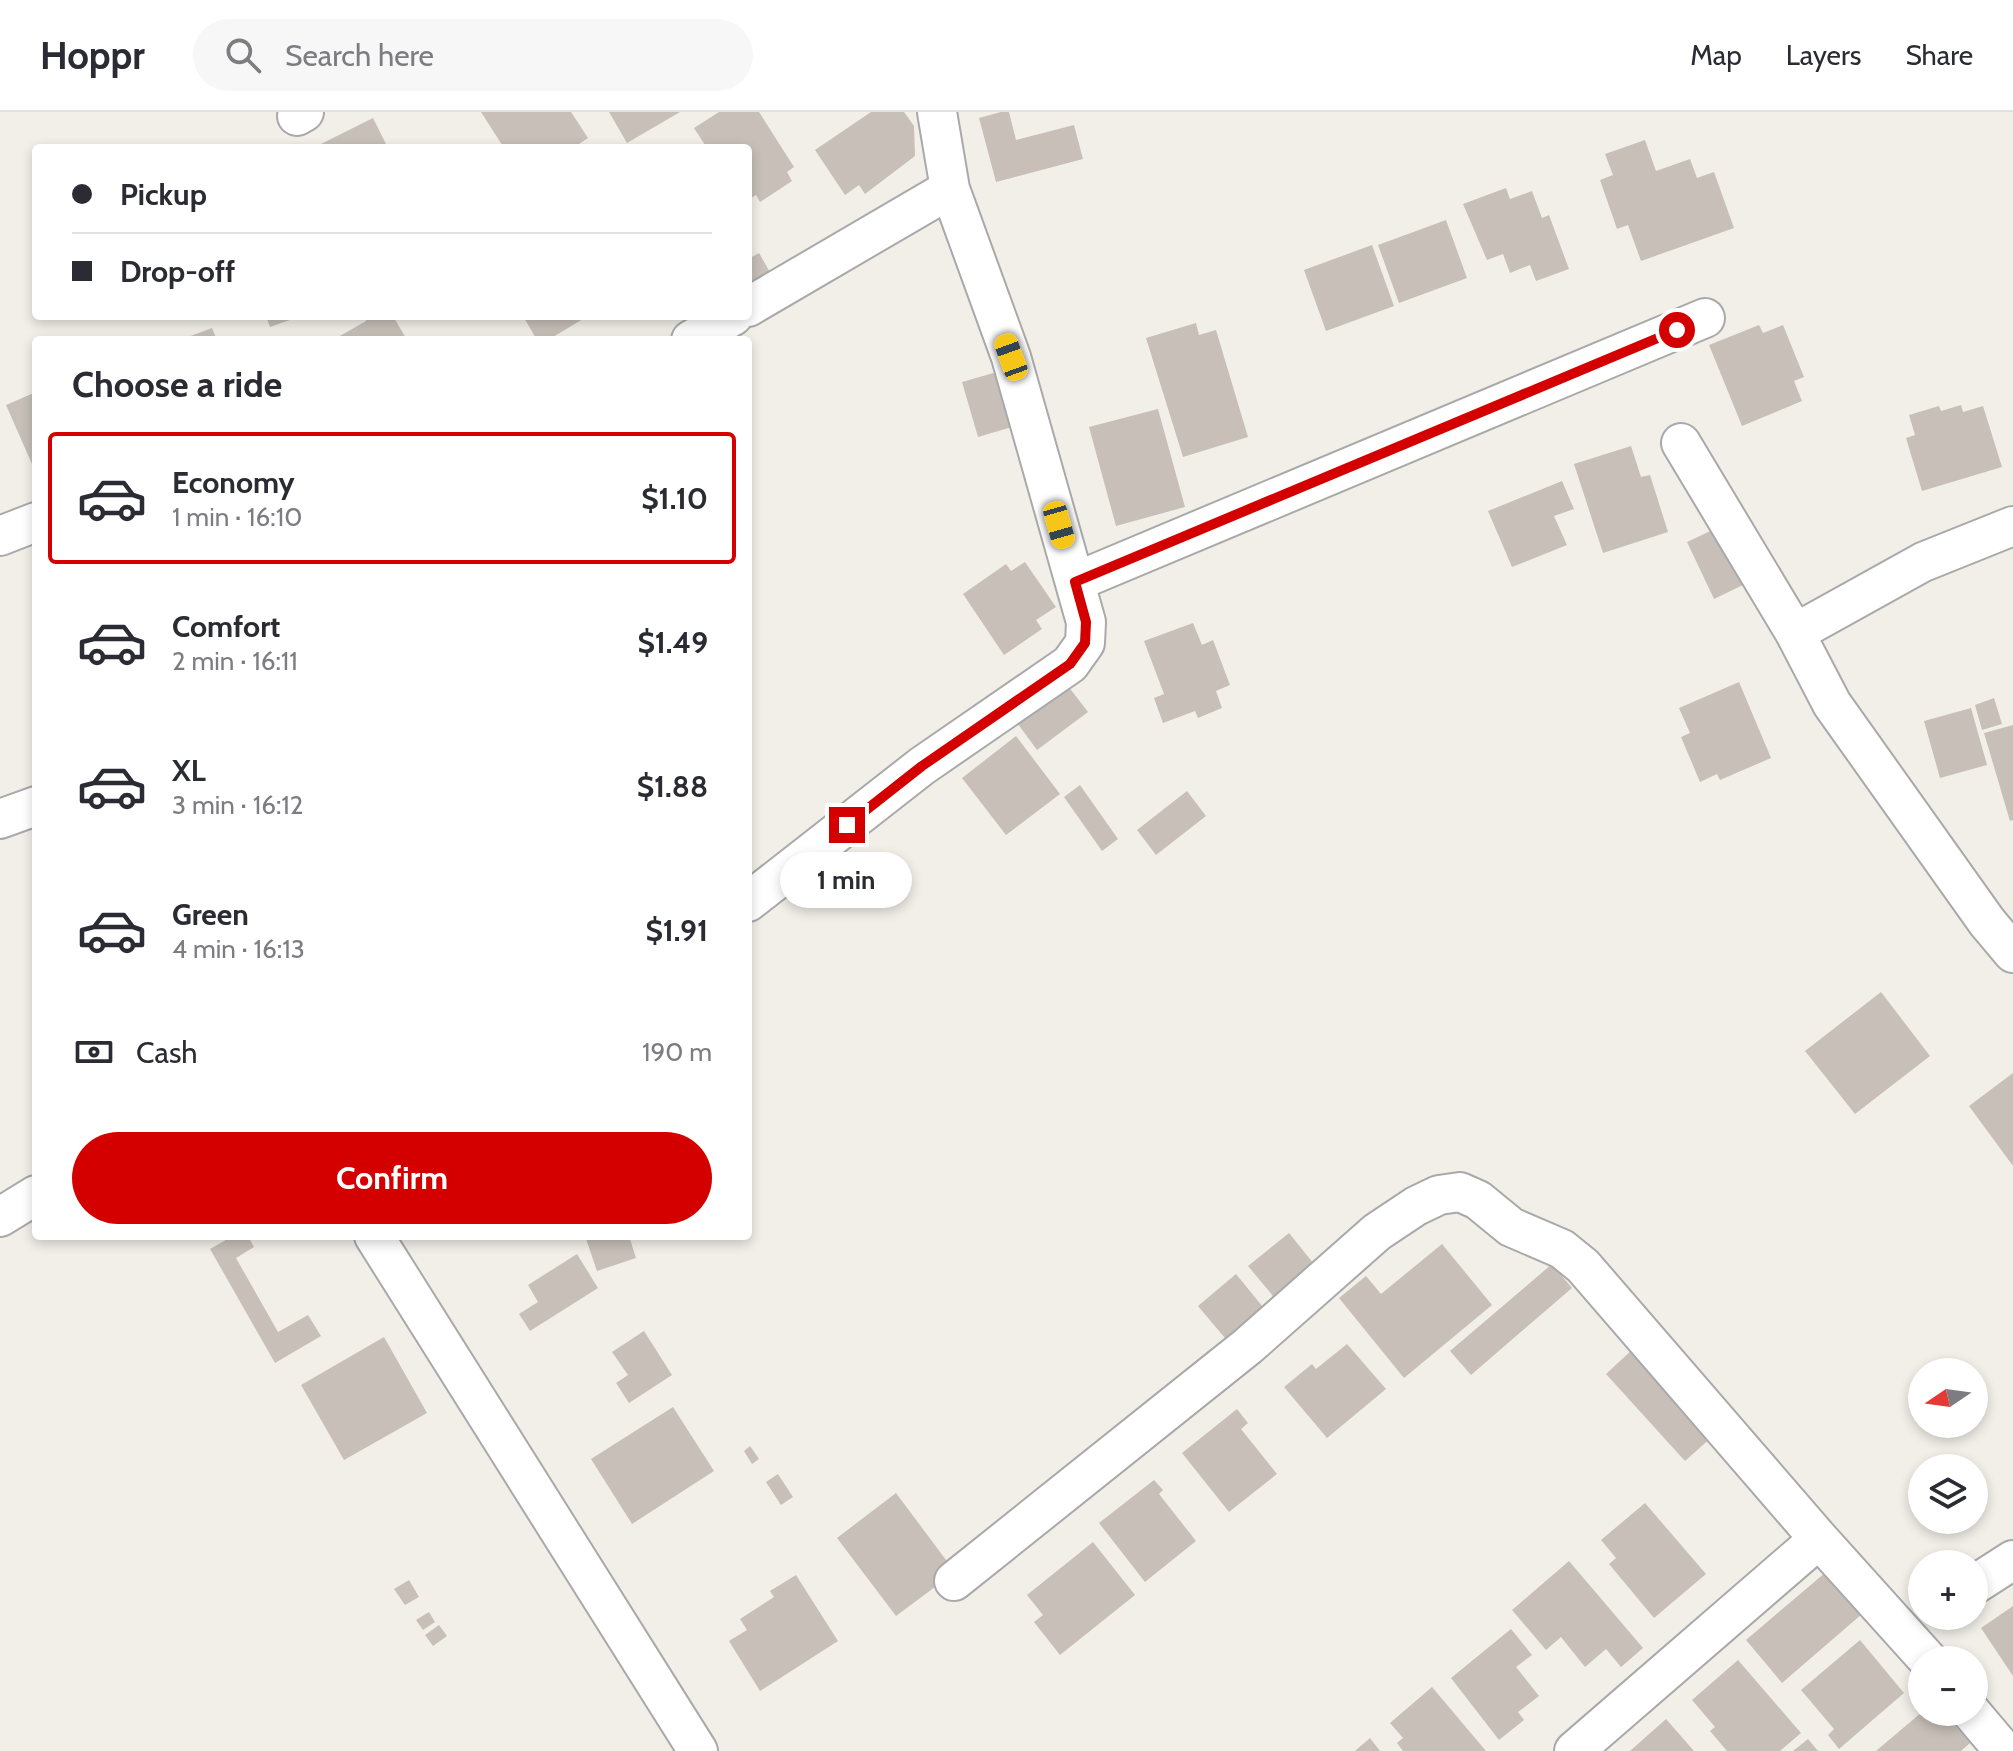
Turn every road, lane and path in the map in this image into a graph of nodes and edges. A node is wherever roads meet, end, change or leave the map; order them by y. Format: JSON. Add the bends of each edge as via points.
{"nodes":[{"id":1,"x":937,"y":112,"type":"edge"},
{"id":2,"x":950,"y":189,"type":"junction"},
{"id":3,"x":752,"y":305,"type":"edge"},
{"id":4,"x":1705,"y":318,"type":"dead end"},
{"id":5,"x":726,"y":320,"type":"edge"},
{"id":6,"x":698,"y":336,"type":"edge"},
{"id":7,"x":1681,"y":443,"type":"dead end"},
{"id":8,"x":32,"y":524,"type":"edge"},
{"id":9,"x":2013,"y":526,"type":"edge"},
{"id":10,"x":0,"y":536,"type":"edge"},
{"id":11,"x":1075,"y":582,"type":"junction"},
{"id":12,"x":1795,"y":633,"type":"junction"},
{"id":13,"x":32,"y":807,"type":"edge"},
{"id":14,"x":0,"y":819,"type":"edge"},
{"id":15,"x":752,"y":899,"type":"edge"},
{"id":16,"x":2013,"y":953,"type":"edge"},
{"id":17,"x":32,"y":1197,"type":"edge"},
{"id":18,"x":0,"y":1217,"type":"edge"},
{"id":19,"x":377,"y":1240,"type":"edge"},
{"id":20,"x":1819,"y":1539,"type":"junction"},
{"id":21,"x":2013,"y":1560,"type":"edge"},
{"id":22,"x":1988,"y":1576,"type":"edge"},
{"id":23,"x":954,"y":1581,"type":"dead end"},
{"id":24,"x":1908,"y":1617,"type":"edge"},
{"id":25,"x":1981,"y":1726,"type":"edge"},
{"id":26,"x":1998,"y":1749,"type":"edge"},
{"id":27,"x":698,"y":1751,"type":"edge"},
{"id":28,"x":1574,"y":1751,"type":"edge"}],
"edges":[{"from":1,"to":2,"type":"street"},
{"from":2,"to":3,"type":"street"},
{"from":2,"to":11,"type":"street","via":[[1011,357]]},
{"from":4,"to":11,"type":"street"},
{"from":5,"to":6,"type":"street"},
{"from":7,"to":12,"type":"street"},
{"from":8,"to":10,"type":"street"},
{"from":9,"to":12,"type":"street","via":[[1923,562]]},
{"from":11,"to":15,"type":"street","via":[[1086,622],[1085,643],[1070,664],[922,766]]},
{"from":12,"to":16,"type":"street","via":[[1832,704]]},
{"from":13,"to":14,"type":"street"},
{"from":17,"to":18,"type":"street"},
{"from":19,"to":27,"type":"street"},
{"from":20,"to":23,"type":"street","via":[[1583,1266],[1460,1192],[1416,1206],[1377,1232],[1248,1346]]},
{"from":20,"to":24,"type":"street"},
{"from":20,"to":28,"type":"street"},
{"from":21,"to":22,"type":"street"},
{"from":25,"to":26,"type":"street"}]}
